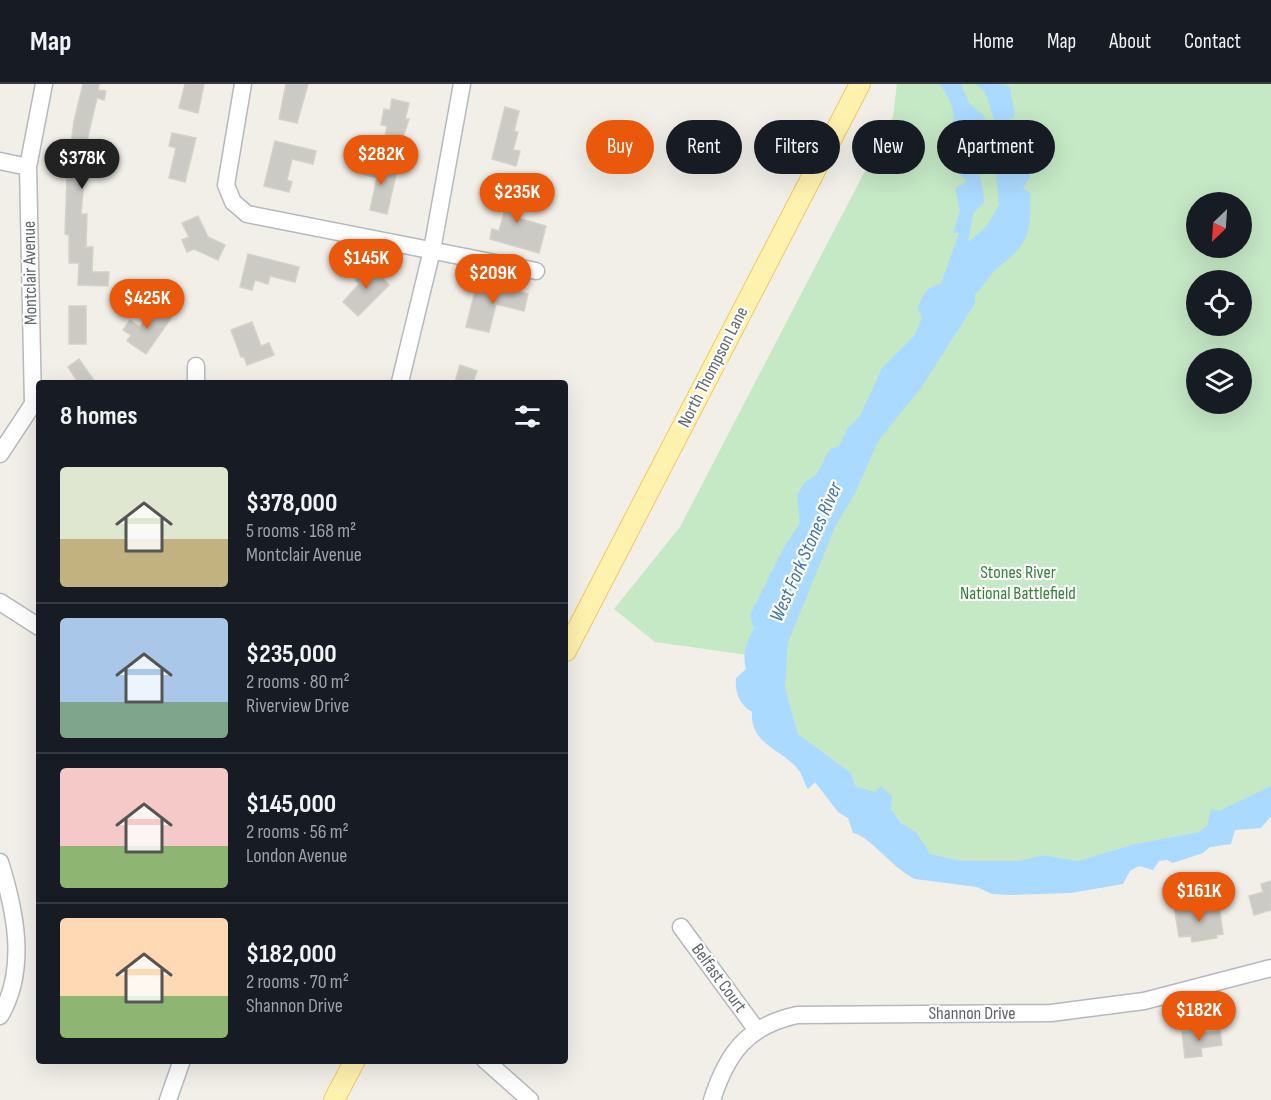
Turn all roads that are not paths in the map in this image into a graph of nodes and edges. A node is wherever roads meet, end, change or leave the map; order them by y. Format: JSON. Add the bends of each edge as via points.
{"nodes":[{"id":1,"x":44,"y":84,"type":"edge"},
{"id":2,"x":243,"y":84,"type":"edge"},
{"id":3,"x":462,"y":84,"type":"edge"},
{"id":4,"x":859,"y":85,"type":"edge"},
{"id":5,"x":0,"y":162,"type":"edge"},
{"id":6,"x":28,"y":167,"type":"junction"},
{"id":7,"x":432,"y":250,"type":"junction"},
{"id":8,"x":536,"y":271,"type":"dead end"},
{"id":9,"x":400,"y":380,"type":"edge"},
{"id":10,"x":36,"y":405,"type":"edge"},
{"id":11,"x":0,"y":454,"type":"edge"},
{"id":12,"x":0,"y":602,"type":"edge"},
{"id":13,"x":36,"y":625,"type":"edge"},
{"id":14,"x":568,"y":642,"type":"edge"},
{"id":15,"x":0,"y":862,"type":"edge"},
{"id":16,"x":681,"y":927,"type":"dead end"},
{"id":17,"x":1271,"y":968,"type":"edge"},
{"id":18,"x":0,"y":1016,"type":"edge"},
{"id":19,"x":756,"y":1029,"type":"junction"},
{"id":20,"x":181,"y":1064,"type":"edge"},
{"id":21,"x":353,"y":1064,"type":"edge"},
{"id":22,"x":490,"y":1064,"type":"edge"},
{"id":23,"x":168,"y":1100,"type":"edge"},
{"id":24,"x":334,"y":1100,"type":"edge"},
{"id":25,"x":530,"y":1100,"type":"edge"},
{"id":26,"x":712,"y":1100,"type":"edge"}],
"edges":[{"from":1,"to":6,"type":"street","name":"Montclair Avenue"},
{"from":2,"to":7,"type":"street","via":[[226,185],[233,202],[247,214]]},
{"from":3,"to":7,"type":"street"},
{"from":4,"to":14,"type":"main road","name":"North Thompson Lane"},
{"from":5,"to":6,"type":"street"},
{"from":6,"to":10,"type":"street","name":"Montclair Avenue"},
{"from":7,"to":8,"type":"street"},
{"from":7,"to":9,"type":"street"},
{"from":10,"to":11,"type":"street","name":"Montclair Avenue"},
{"from":12,"to":13,"type":"street"},
{"from":15,"to":18,"type":"street","via":[[16,930],[15,969]]},
{"from":16,"to":19,"type":"street","name":"Belfast Court"},
{"from":17,"to":19,"type":"street","name":"Shannon Drive","via":[[1144,1000],[1051,1013],[796,1015]]},
{"from":19,"to":26,"type":"street","name":"Shannon Drive","via":[[727,1062]]},
{"from":20,"to":23,"type":"street"},
{"from":21,"to":24,"type":"main road"},
{"from":22,"to":25,"type":"street"}]}
